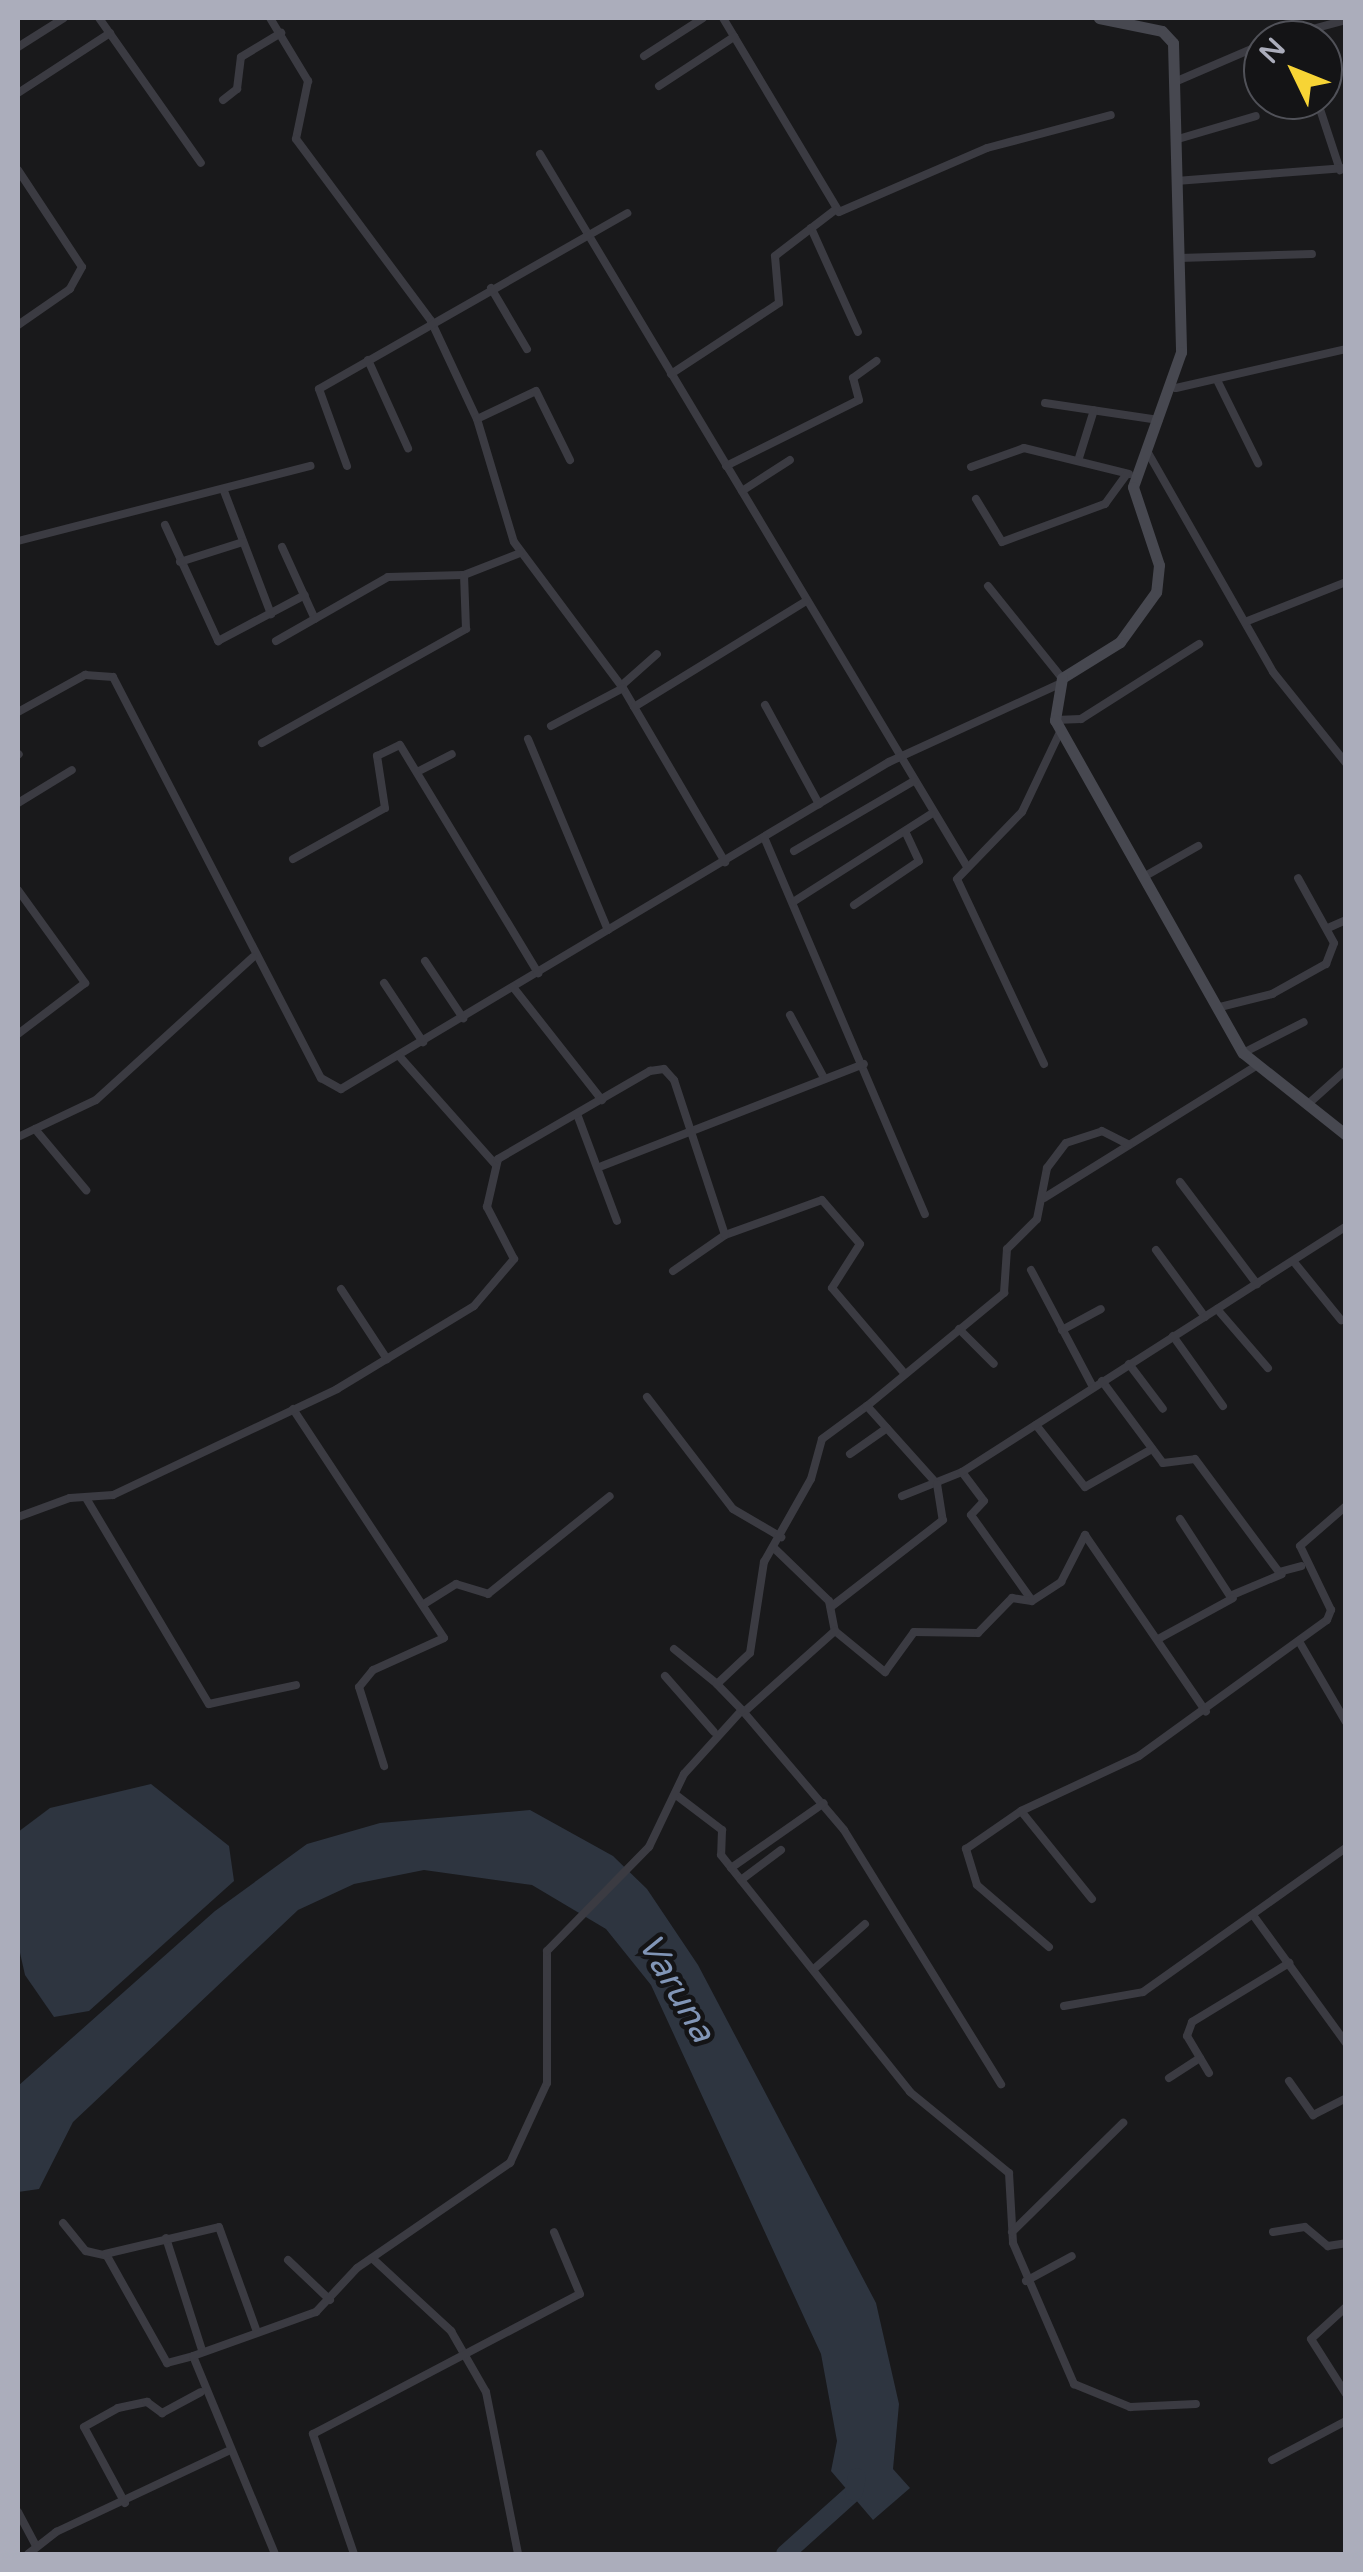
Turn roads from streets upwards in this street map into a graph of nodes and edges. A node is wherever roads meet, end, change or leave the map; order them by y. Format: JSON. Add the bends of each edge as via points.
{"nodes":[{"id":1,"x":64,"y":18,"type":"edge"},
{"id":2,"x":100,"y":18,"type":"edge"},
{"id":3,"x":270,"y":18,"type":"edge"},
{"id":4,"x":703,"y":18,"type":"edge"},
{"id":5,"x":723,"y":18,"type":"edge"},
{"id":6,"x":1100,"y":18,"type":"edge"},
{"id":7,"x":49,"y":21,"type":"edge"},
{"id":8,"x":110,"y":33,"type":"junction"},
{"id":9,"x":280,"y":33,"type":"junction"},
{"id":10,"x":734,"y":37,"type":"junction"},
{"id":11,"x":18,"y":47,"type":"edge"},
{"id":12,"x":1243,"y":52,"type":"edge"},
{"id":13,"x":644,"y":56,"type":"dead end"},
{"id":14,"x":1177,"y":80,"type":"junction"},
{"id":15,"x":659,"y":86,"type":"dead end"},
{"id":16,"x":18,"y":93,"type":"edge"},
{"id":17,"x":222,"y":100,"type":"dead end"},
{"id":18,"x":1112,"y":115,"type":"dead end"},
{"id":19,"x":1243,"y":120,"type":"edge"},
{"id":20,"x":1325,"y":120,"type":"edge"},
{"id":21,"x":1178,"y":139,"type":"junction"},
{"id":22,"x":540,"y":154,"type":"dead end"},
{"id":23,"x":202,"y":163,"type":"dead end"},
{"id":24,"x":1343,"y":169,"type":"edge"},
{"id":25,"x":18,"y":170,"type":"edge"},
{"id":26,"x":1171,"y":182,"type":"junction"},
{"id":27,"x":835,"y":210,"type":"junction"},
{"id":28,"x":626,"y":213,"type":"dead end"},
{"id":29,"x":811,"y":228,"type":"junction"},
{"id":30,"x":586,"y":235,"type":"junction"},
{"id":31,"x":1312,"y":254,"type":"dead end"},
{"id":32,"x":1179,"y":258,"type":"junction"},
{"id":33,"x":491,"y":288,"type":"junction"},
{"id":34,"x":431,"y":321,"type":"junction"},
{"id":35,"x":18,"y":325,"type":"edge"},
{"id":36,"x":858,"y":332,"type":"dead end"},
{"id":37,"x":1346,"y":349,"type":"edge"},
{"id":38,"x":527,"y":350,"type":"dead end"},
{"id":39,"x":368,"y":360,"type":"junction"},
{"id":40,"x":876,"y":361,"type":"dead end"},
{"id":41,"x":671,"y":374,"type":"junction"},
{"id":42,"x":1217,"y":380,"type":"junction"},
{"id":43,"x":1176,"y":388,"type":"junction"},
{"id":44,"x":1045,"y":403,"type":"dead end"},
{"id":45,"x":1094,"y":410,"type":"junction"},
{"id":46,"x":477,"y":419,"type":"junction"},
{"id":47,"x":1160,"y":420,"type":"junction"},
{"id":48,"x":408,"y":448,"type":"dead end"},
{"id":49,"x":1146,"y":449,"type":"junction"},
{"id":50,"x":570,"y":460,"type":"dead end"},
{"id":51,"x":790,"y":460,"type":"dead end"},
{"id":52,"x":1078,"y":461,"type":"junction"},
{"id":53,"x":1258,"y":463,"type":"dead end"},
{"id":54,"x":311,"y":466,"type":"dead end"},
{"id":55,"x":348,"y":466,"type":"dead end"},
{"id":56,"x":726,"y":466,"type":"junction"},
{"id":57,"x":971,"y":466,"type":"dead end"},
{"id":58,"x":1131,"y":475,"type":"junction"},
{"id":59,"x":224,"y":491,"type":"junction"},
{"id":60,"x":742,"y":491,"type":"junction"},
{"id":61,"x":976,"y":499,"type":"dead end"},
{"id":62,"x":165,"y":525,"type":"dead end"},
{"id":63,"x":18,"y":541,"type":"edge"},
{"id":64,"x":244,"y":542,"type":"junction"},
{"id":65,"x":282,"y":547,"type":"dead end"},
{"id":66,"x":520,"y":553,"type":"junction"},
{"id":67,"x":180,"y":562,"type":"junction"},
{"id":68,"x":464,"y":575,"type":"junction"},
{"id":69,"x":1346,"y":582,"type":"edge"},
{"id":70,"x":988,"y":586,"type":"dead end"},
{"id":71,"x":305,"y":596,"type":"junction"},
{"id":72,"x":806,"y":602,"type":"junction"},
{"id":73,"x":270,"y":614,"type":"junction"},
{"id":74,"x":316,"y":618,"type":"junction"},
{"id":75,"x":1245,"y":622,"type":"junction"},
{"id":76,"x":276,"y":641,"type":"dead end"},
{"id":77,"x":1199,"y":644,"type":"dead end"},
{"id":78,"x":657,"y":654,"type":"dead end"},
{"id":79,"x":1060,"y":682,"type":"junction"},
{"id":80,"x":622,"y":687,"type":"junction"},
{"id":81,"x":765,"y":704,"type":"dead end"},
{"id":82,"x":634,"y":708,"type":"junction"},
{"id":83,"x":18,"y":712,"type":"edge"},
{"id":84,"x":551,"y":726,"type":"dead end"},
{"id":85,"x":1058,"y":726,"type":"junction"},
{"id":86,"x":528,"y":738,"type":"dead end"},
{"id":87,"x":262,"y":743,"type":"dead end"},
{"id":88,"x":452,"y":754,"type":"dead end"},
{"id":89,"x":901,"y":756,"type":"junction"},
{"id":90,"x":1346,"y":763,"type":"edge"},
{"id":91,"x":72,"y":770,"type":"dead end"},
{"id":92,"x":417,"y":772,"type":"junction"},
{"id":93,"x":914,"y":781,"type":"junction"},
{"id":94,"x":18,"y":803,"type":"edge"},
{"id":95,"x":818,"y":804,"type":"junction"},
{"id":96,"x":931,"y":814,"type":"junction"},
{"id":97,"x":905,"y":831,"type":"junction"},
{"id":98,"x":764,"y":837,"type":"junction"},
{"id":99,"x":1198,"y":846,"type":"dead end"},
{"id":100,"x":794,"y":851,"type":"dead end"},
{"id":101,"x":293,"y":859,"type":"dead end"},
{"id":102,"x":724,"y":862,"type":"junction"},
{"id":103,"x":966,"y":865,"type":"junction"},
{"id":104,"x":1148,"y":875,"type":"junction"},
{"id":105,"x":1298,"y":878,"type":"dead end"},
{"id":106,"x":18,"y":890,"type":"edge"},
{"id":107,"x":793,"y":902,"type":"junction"},
{"id":108,"x":854,"y":905,"type":"dead end"},
{"id":109,"x":1346,"y":920,"type":"edge"},
{"id":110,"x":1328,"y":928,"type":"junction"},
{"id":111,"x":608,"y":930,"type":"junction"},
{"id":112,"x":253,"y":957,"type":"junction"},
{"id":113,"x":425,"y":961,"type":"dead end"},
{"id":114,"x":538,"y":973,"type":"junction"},
{"id":115,"x":384,"y":982,"type":"dead end"},
{"id":116,"x":513,"y":987,"type":"junction"},
{"id":117,"x":1220,"y":1007,"type":"junction"},
{"id":118,"x":790,"y":1015,"type":"dead end"},
{"id":119,"x":463,"y":1018,"type":"junction"},
{"id":120,"x":1304,"y":1022,"type":"dead end"},
{"id":121,"x":18,"y":1034,"type":"edge"},
{"id":122,"x":423,"y":1042,"type":"junction"},
{"id":123,"x":1243,"y":1053,"type":"junction"},
{"id":124,"x":400,"y":1057,"type":"junction"},
{"id":125,"x":864,"y":1064,"type":"junction"},
{"id":126,"x":1044,"y":1064,"type":"dead end"},
{"id":127,"x":1256,"y":1066,"type":"junction"},
{"id":128,"x":1346,"y":1070,"type":"edge"},
{"id":129,"x":824,"y":1078,"type":"junction"},
{"id":130,"x":602,"y":1100,"type":"junction"},
{"id":131,"x":1306,"y":1105,"type":"junction"},
{"id":132,"x":577,"y":1114,"type":"junction"},
{"id":133,"x":688,"y":1126,"type":"junction"},
{"id":134,"x":35,"y":1129,"type":"junction"},
{"id":135,"x":1343,"y":1129,"type":"edge"},
{"id":136,"x":18,"y":1138,"type":"edge"},
{"id":137,"x":1129,"y":1146,"type":"junction"},
{"id":138,"x":495,"y":1164,"type":"junction"},
{"id":139,"x":602,"y":1166,"type":"junction"},
{"id":140,"x":1180,"y":1182,"type":"dead end"},
{"id":141,"x":86,"y":1190,"type":"dead end"},
{"id":142,"x":1044,"y":1198,"type":"junction"},
{"id":143,"x":924,"y":1214,"type":"dead end"},
{"id":144,"x":617,"y":1221,"type":"dead end"},
{"id":145,"x":1346,"y":1226,"type":"edge"},
{"id":146,"x":725,"y":1235,"type":"junction"},
{"id":147,"x":1156,"y":1250,"type":"dead end"},
{"id":148,"x":1294,"y":1262,"type":"junction"},
{"id":149,"x":1031,"y":1270,"type":"dead end"},
{"id":150,"x":673,"y":1271,"type":"dead end"},
{"id":151,"x":1257,"y":1284,"type":"junction"},
{"id":152,"x":341,"y":1289,"type":"dead end"},
{"id":153,"x":1100,"y":1309,"type":"dead end"},
{"id":154,"x":1218,"y":1309,"type":"junction"},
{"id":155,"x":1205,"y":1316,"type":"junction"},
{"id":156,"x":1341,"y":1320,"type":"dead end"},
{"id":157,"x":959,"y":1329,"type":"junction"},
{"id":158,"x":1062,"y":1330,"type":"junction"},
{"id":159,"x":1174,"y":1336,"type":"junction"},
{"id":160,"x":386,"y":1359,"type":"junction"},
{"id":161,"x":994,"y":1364,"type":"dead end"},
{"id":162,"x":1130,"y":1364,"type":"junction"},
{"id":163,"x":1268,"y":1368,"type":"dead end"},
{"id":164,"x":904,"y":1372,"type":"junction"},
{"id":165,"x":1102,"y":1381,"type":"junction"},
{"id":166,"x":1093,"y":1388,"type":"junction"},
{"id":167,"x":647,"y":1398,"type":"dead end"},
{"id":168,"x":867,"y":1406,"type":"junction"},
{"id":169,"x":1223,"y":1406,"type":"dead end"},
{"id":170,"x":1163,"y":1408,"type":"dead end"},
{"id":171,"x":293,"y":1409,"type":"junction"},
{"id":172,"x":1036,"y":1425,"type":"junction"},
{"id":173,"x":887,"y":1428,"type":"junction"},
{"id":174,"x":1152,"y":1449,"type":"junction"},
{"id":175,"x":850,"y":1454,"type":"dead end"},
{"id":176,"x":962,"y":1472,"type":"junction"},
{"id":177,"x":936,"y":1484,"type":"junction"},
{"id":178,"x":610,"y":1496,"type":"dead end"},
{"id":179,"x":902,"y":1496,"type":"dead end"},
{"id":180,"x":86,"y":1498,"type":"junction"},
{"id":181,"x":1346,"y":1506,"type":"edge"},
{"id":182,"x":18,"y":1517,"type":"edge"},
{"id":183,"x":1180,"y":1518,"type":"dead end"},
{"id":184,"x":781,"y":1537,"type":"junction"},
{"id":185,"x":773,"y":1547,"type":"junction"},
{"id":186,"x":1302,"y":1566,"type":"junction"},
{"id":187,"x":1282,"y":1574,"type":"junction"},
{"id":188,"x":1233,"y":1598,"type":"junction"},
{"id":189,"x":1032,"y":1600,"type":"junction"},
{"id":190,"x":424,"y":1604,"type":"junction"},
{"id":191,"x":831,"y":1607,"type":"junction"},
{"id":192,"x":836,"y":1630,"type":"junction"},
{"id":193,"x":1160,"y":1638,"type":"junction"},
{"id":194,"x":1300,"y":1643,"type":"junction"},
{"id":195,"x":674,"y":1649,"type":"dead end"},
{"id":196,"x":665,"y":1676,"type":"dead end"},
{"id":197,"x":718,"y":1684,"type":"junction"},
{"id":198,"x":296,"y":1686,"type":"dead end"},
{"id":199,"x":743,"y":1711,"type":"junction"},
{"id":200,"x":1206,"y":1712,"type":"junction"},
{"id":201,"x":1346,"y":1722,"type":"edge"},
{"id":202,"x":714,"y":1732,"type":"junction"},
{"id":203,"x":384,"y":1766,"type":"dead end"},
{"id":204,"x":676,"y":1795,"type":"junction"},
{"id":205,"x":824,"y":1803,"type":"junction"},
{"id":206,"x":1021,"y":1811,"type":"junction"},
{"id":207,"x":1346,"y":1848,"type":"edge"},
{"id":208,"x":781,"y":1850,"type":"dead end"},
{"id":209,"x":732,"y":1868,"type":"junction"},
{"id":210,"x":742,"y":1880,"type":"junction"},
{"id":211,"x":1092,"y":1899,"type":"dead end"},
{"id":212,"x":1253,"y":1915,"type":"junction"},
{"id":213,"x":865,"y":1924,"type":"dead end"},
{"id":214,"x":1049,"y":1947,"type":"dead end"},
{"id":215,"x":1289,"y":1963,"type":"junction"},
{"id":216,"x":814,"y":1969,"type":"junction"},
{"id":217,"x":1064,"y":2006,"type":"dead end"},
{"id":218,"x":1346,"y":2043,"type":"edge"},
{"id":219,"x":1200,"y":2058,"type":"junction"},
{"id":220,"x":1209,"y":2073,"type":"dead end"},
{"id":221,"x":1168,"y":2078,"type":"dead end"},
{"id":222,"x":1289,"y":2081,"type":"dead end"},
{"id":223,"x":1001,"y":2084,"type":"dead end"},
{"id":224,"x":1346,"y":2098,"type":"edge"},
{"id":225,"x":1123,"y":2123,"type":"dead end"},
{"id":226,"x":63,"y":2223,"type":"dead end"},
{"id":227,"x":554,"y":2232,"type":"dead end"},
{"id":228,"x":1012,"y":2232,"type":"junction"},
{"id":229,"x":1273,"y":2232,"type":"dead end"},
{"id":230,"x":166,"y":2238,"type":"junction"},
{"id":231,"x":1346,"y":2243,"type":"edge"},
{"id":232,"x":105,"y":2254,"type":"junction"},
{"id":233,"x":1072,"y":2256,"type":"dead end"},
{"id":234,"x":372,"y":2258,"type":"junction"},
{"id":235,"x":288,"y":2260,"type":"dead end"},
{"id":236,"x":1026,"y":2281,"type":"junction"},
{"id":237,"x":330,"y":2300,"type":"junction"},
{"id":238,"x":1346,"y":2307,"type":"edge"},
{"id":239,"x":256,"y":2328,"type":"junction"},
{"id":240,"x":202,"y":2350,"type":"junction"},
{"id":241,"x":192,"y":2356,"type":"junction"},
{"id":242,"x":467,"y":2357,"type":"junction"},
{"id":243,"x":202,"y":2392,"type":"junction"},
{"id":244,"x":1346,"y":2394,"type":"edge"},
{"id":245,"x":1196,"y":2404,"type":"dead end"},
{"id":246,"x":1346,"y":2421,"type":"edge"},
{"id":247,"x":228,"y":2450,"type":"junction"},
{"id":248,"x":1272,"y":2460,"type":"dead end"},
{"id":249,"x":125,"y":2503,"type":"junction"},
{"id":250,"x":18,"y":2512,"type":"edge"},
{"id":251,"x":36,"y":2546,"type":"junction"},
{"id":252,"x":28,"y":2554,"type":"edge"},
{"id":253,"x":275,"y":2554,"type":"edge"},
{"id":254,"x":354,"y":2554,"type":"edge"},
{"id":255,"x":518,"y":2554,"type":"edge"}],
"edges":[{"from":1,"to":7,"type":"street"},
{"from":2,"to":8,"type":"street"},
{"from":3,"to":9,"type":"street"},
{"from":4,"to":13,"type":"street"},
{"from":5,"to":10,"type":"street"},
{"from":6,"to":14,"type":"street","via":[[1169,36]]},
{"from":7,"to":11,"type":"street"},
{"from":8,"to":16,"type":"street"},
{"from":8,"to":23,"type":"street"},
{"from":9,"to":17,"type":"street","via":[[236,63],[237,89]]},
{"from":9,"to":34,"type":"street","via":[[308,81],[296,138]]},
{"from":10,"to":15,"type":"street"},
{"from":10,"to":27,"type":"street"},
{"from":12,"to":14,"type":"street"},
{"from":14,"to":21,"type":"street"},
{"from":18,"to":27,"type":"street","via":[[987,148]]},
{"from":19,"to":21,"type":"street"},
{"from":20,"to":24,"type":"street"},
{"from":21,"to":26,"type":"street"},
{"from":22,"to":30,"type":"street"},
{"from":24,"to":26,"type":"street"},
{"from":25,"to":35,"type":"street","via":[[82,267],[70,290]]},
{"from":26,"to":32,"type":"street"},
{"from":27,"to":29,"type":"street"},
{"from":28,"to":30,"type":"street"},
{"from":29,"to":36,"type":"street"},
{"from":29,"to":41,"type":"street","via":[[775,256],[779,303]]},
{"from":30,"to":33,"type":"street"},
{"from":30,"to":41,"type":"street"},
{"from":31,"to":32,"type":"street"},
{"from":32,"to":43,"type":"street"},
{"from":33,"to":34,"type":"street"},
{"from":33,"to":38,"type":"street"},
{"from":34,"to":39,"type":"street"},
{"from":34,"to":46,"type":"street"},
{"from":37,"to":42,"type":"street"},
{"from":39,"to":48,"type":"street"},
{"from":39,"to":55,"type":"street","via":[[316,396]]},
{"from":40,"to":56,"type":"street","via":[[853,378],[859,400]]},
{"from":41,"to":56,"type":"street"},
{"from":42,"to":43,"type":"street"},
{"from":42,"to":53,"type":"street"},
{"from":43,"to":47,"type":"street"},
{"from":44,"to":45,"type":"street"},
{"from":45,"to":47,"type":"street"},
{"from":45,"to":52,"type":"street"},
{"from":46,"to":50,"type":"street","via":[[536,391]]},
{"from":46,"to":66,"type":"street"},
{"from":47,"to":49,"type":"street"},
{"from":49,"to":58,"type":"street"},
{"from":49,"to":75,"type":"street"},
{"from":51,"to":60,"type":"street"},
{"from":52,"to":57,"type":"street","via":[[1024,448]]},
{"from":52,"to":58,"type":"street"},
{"from":54,"to":59,"type":"street"},
{"from":56,"to":60,"type":"street"},
{"from":58,"to":61,"type":"street","via":[[1105,504],[1002,542]]},
{"from":58,"to":79,"type":"street","via":[[1159,565],[1156,592],[1120,642]]},
{"from":59,"to":63,"type":"street"},
{"from":59,"to":64,"type":"street"},
{"from":60,"to":72,"type":"street"},
{"from":62,"to":67,"type":"street"},
{"from":64,"to":67,"type":"street"},
{"from":64,"to":73,"type":"street"},
{"from":65,"to":71,"type":"street"},
{"from":66,"to":68,"type":"street"},
{"from":66,"to":80,"type":"street"},
{"from":67,"to":73,"type":"street","via":[[218,642]]},
{"from":68,"to":74,"type":"street","via":[[388,577]]},
{"from":68,"to":87,"type":"street","via":[[466,629]]},
{"from":69,"to":75,"type":"street"},
{"from":70,"to":79,"type":"street"},
{"from":71,"to":73,"type":"street"},
{"from":71,"to":74,"type":"street"},
{"from":72,"to":82,"type":"street"},
{"from":72,"to":89,"type":"street"},
{"from":74,"to":76,"type":"street"},
{"from":75,"to":90,"type":"street"},
{"from":77,"to":85,"type":"street","via":[[1081,719]]},
{"from":78,"to":80,"type":"street"},
{"from":79,"to":85,"type":"street"},
{"from":79,"to":89,"type":"street"},
{"from":80,"to":82,"type":"street"},
{"from":80,"to":84,"type":"street"},
{"from":81,"to":95,"type":"street"},
{"from":82,"to":102,"type":"street"},
{"from":83,"to":112,"type":"street","via":[[86,675],[112,676]]},
{"from":85,"to":103,"type":"street","via":[[1022,812]]},
{"from":85,"to":104,"type":"street"},
{"from":86,"to":111,"type":"street"},
{"from":88,"to":92,"type":"street"},
{"from":89,"to":93,"type":"street"},
{"from":89,"to":95,"type":"street"},
{"from":91,"to":94,"type":"street"},
{"from":92,"to":101,"type":"street","via":[[400,745],[380,753],[384,808]]},
{"from":92,"to":114,"type":"street"},
{"from":93,"to":96,"type":"street"},
{"from":93,"to":100,"type":"street"},
{"from":95,"to":98,"type":"street"},
{"from":96,"to":97,"type":"street"},
{"from":96,"to":103,"type":"street"},
{"from":97,"to":107,"type":"street"},
{"from":97,"to":108,"type":"street","via":[[919,861]]},
{"from":98,"to":102,"type":"street"},
{"from":98,"to":107,"type":"street"},
{"from":99,"to":104,"type":"street"},
{"from":102,"to":111,"type":"street"},
{"from":103,"to":126,"type":"street","via":[[958,886]]},
{"from":104,"to":117,"type":"street"},
{"from":105,"to":110,"type":"street"},
{"from":106,"to":121,"type":"street","via":[[85,983]]},
{"from":107,"to":125,"type":"street"},
{"from":109,"to":110,"type":"street"},
{"from":110,"to":117,"type":"street","via":[[1334,947],[1322,968]]},
{"from":111,"to":114,"type":"street"},
{"from":112,"to":124,"type":"street","via":[[332,1088]]},
{"from":112,"to":134,"type":"street","via":[[96,1100]]},
{"from":113,"to":119,"type":"street"},
{"from":114,"to":116,"type":"street"},
{"from":115,"to":122,"type":"street"},
{"from":116,"to":119,"type":"street"},
{"from":116,"to":130,"type":"street"},
{"from":117,"to":123,"type":"street"},
{"from":118,"to":129,"type":"street"},
{"from":119,"to":122,"type":"street"},
{"from":120,"to":123,"type":"street"},
{"from":122,"to":124,"type":"street"},
{"from":123,"to":127,"type":"street"},
{"from":124,"to":138,"type":"street"},
{"from":125,"to":129,"type":"street"},
{"from":125,"to":143,"type":"street"},
{"from":127,"to":131,"type":"street"},
{"from":127,"to":137,"type":"street"},
{"from":128,"to":131,"type":"street"},
{"from":129,"to":133,"type":"street"},
{"from":130,"to":132,"type":"street"},
{"from":130,"to":133,"type":"street","via":[[664,1069]]},
{"from":131,"to":135,"type":"street"},
{"from":132,"to":138,"type":"street"},
{"from":132,"to":139,"type":"street"},
{"from":133,"to":139,"type":"street"},
{"from":133,"to":146,"type":"street"},
{"from":134,"to":136,"type":"street"},
{"from":134,"to":141,"type":"street"},
{"from":137,"to":142,"type":"street"},
{"from":137,"to":142,"type":"street","via":[[1112,1131],[1074,1138],[1047,1168]]},
{"from":138,"to":160,"type":"street","via":[[485,1197],[514,1250],[507,1272],[474,1306]]},
{"from":139,"to":144,"type":"street"},
{"from":140,"to":151,"type":"street"},
{"from":142,"to":157,"type":"street","via":[[1007,1248],[1004,1294]]},
{"from":145,"to":148,"type":"street"},
{"from":146,"to":150,"type":"street"},
{"from":146,"to":164,"type":"street","via":[[822,1200],[860,1244],[832,1288]]},
{"from":147,"to":155,"type":"street"},
{"from":148,"to":151,"type":"street"},
{"from":148,"to":156,"type":"street"},
{"from":149,"to":158,"type":"street"},
{"from":151,"to":154,"type":"street"},
{"from":152,"to":160,"type":"street"},
{"from":153,"to":158,"type":"street"},
{"from":154,"to":155,"type":"street"},
{"from":154,"to":163,"type":"street"},
{"from":155,"to":159,"type":"street"},
{"from":157,"to":161,"type":"street"},
{"from":157,"to":164,"type":"street"},
{"from":158,"to":166,"type":"street"},
{"from":159,"to":162,"type":"street"},
{"from":159,"to":169,"type":"street"},
{"from":160,"to":171,"type":"street"},
{"from":162,"to":165,"type":"street"},
{"from":162,"to":170,"type":"street"},
{"from":164,"to":168,"type":"street"},
{"from":165,"to":166,"type":"street"},
{"from":165,"to":174,"type":"street"},
{"from":166,"to":172,"type":"street"},
{"from":167,"to":184,"type":"street","via":[[733,1509]]},
{"from":168,"to":173,"type":"street"},
{"from":168,"to":184,"type":"street","via":[[822,1439]]},
{"from":171,"to":180,"type":"street","via":[[113,1496]]},
{"from":171,"to":190,"type":"street"},
{"from":172,"to":174,"type":"street","via":[[1085,1488]]},
{"from":172,"to":176,"type":"street"},
{"from":173,"to":175,"type":"street"},
{"from":173,"to":177,"type":"street"},
{"from":174,"to":187,"type":"street","via":[[1168,1466],[1195,1459]]},
{"from":176,"to":177,"type":"street"},
{"from":176,"to":189,"type":"street","via":[[984,1501],[971,1515]]},
{"from":177,"to":179,"type":"street"},
{"from":177,"to":191,"type":"street","via":[[943,1520]]},
{"from":178,"to":190,"type":"street","via":[[488,1594],[456,1584]]},
{"from":180,"to":182,"type":"street"},
{"from":180,"to":198,"type":"street","via":[[209,1704]]},
{"from":181,"to":186,"type":"street","via":[[1302,1542]]},
{"from":183,"to":188,"type":"street"},
{"from":184,"to":185,"type":"street"},
{"from":185,"to":191,"type":"street"},
{"from":185,"to":197,"type":"street","via":[[750,1652]]},
{"from":186,"to":187,"type":"street"},
{"from":186,"to":194,"type":"street","via":[[1331,1610]]},
{"from":187,"to":188,"type":"street"},
{"from":188,"to":193,"type":"street"},
{"from":189,"to":192,"type":"street","via":[[1012,1598],[978,1633],[914,1632],[885,1672]]},
{"from":189,"to":193,"type":"street","via":[[1066,1576],[1085,1535]]},
{"from":190,"to":203,"type":"street","via":[[444,1643],[373,1670],[360,1687]]},
{"from":191,"to":192,"type":"street"},
{"from":192,"to":199,"type":"street"},
{"from":193,"to":200,"type":"street"},
{"from":194,"to":200,"type":"street"},
{"from":194,"to":201,"type":"street"},
{"from":195,"to":197,"type":"street"},
{"from":196,"to":202,"type":"street"},
{"from":197,"to":199,"type":"street"},
{"from":199,"to":202,"type":"street"},
{"from":199,"to":205,"type":"street"},
{"from":200,"to":206,"type":"street"},
{"from":202,"to":204,"type":"street"},
{"from":204,"to":209,"type":"street","via":[[722,1830],[719,1851]]},
{"from":204,"to":234,"type":"street","via":[[634,1862],[544,1960],[547,2083],[520,2149]]},
{"from":205,"to":209,"type":"street"},
{"from":205,"to":223,"type":"street"},
{"from":206,"to":211,"type":"street"},
{"from":206,"to":214,"type":"street","via":[[966,1849],[964,1862],[985,1893]]},
{"from":207,"to":212,"type":"street"},
{"from":208,"to":210,"type":"street"},
{"from":209,"to":210,"type":"street"},
{"from":210,"to":216,"type":"street"},
{"from":212,"to":215,"type":"street"},
{"from":212,"to":217,"type":"street","via":[[1144,1992]]},
{"from":213,"to":216,"type":"street"},
{"from":215,"to":218,"type":"street"},
{"from":215,"to":219,"type":"street","via":[[1192,2022],[1187,2036]]},
{"from":216,"to":228,"type":"street","via":[[910,2092],[1001,2162],[1014,2188]]},
{"from":219,"to":220,"type":"street"},
{"from":219,"to":221,"type":"street"},
{"from":222,"to":224,"type":"street","via":[[1313,2114]]},
{"from":225,"to":228,"type":"street"},
{"from":226,"to":232,"type":"street","via":[[86,2251]]},
{"from":227,"to":242,"type":"street","via":[[580,2294]]},
{"from":228,"to":236,"type":"street"},
{"from":229,"to":231,"type":"street","via":[[1304,2227],[1328,2246]]},
{"from":230,"to":232,"type":"street"},
{"from":230,"to":239,"type":"street","via":[[224,2230]]},
{"from":230,"to":240,"type":"street"},
{"from":232,"to":241,"type":"street","via":[[167,2362]]},
{"from":233,"to":236,"type":"street"},
{"from":234,"to":237,"type":"street"},
{"from":234,"to":242,"type":"street","via":[[431,2308]]},
{"from":235,"to":237,"type":"street"},
{"from":236,"to":245,"type":"street","via":[[1074,2384],[1130,2407]]},
{"from":237,"to":239,"type":"street"},
{"from":238,"to":244,"type":"street","via":[[1311,2339]]},
{"from":239,"to":240,"type":"street"},
{"from":240,"to":241,"type":"street"},
{"from":241,"to":243,"type":"street"},
{"from":242,"to":254,"type":"street","via":[[312,2434]]},
{"from":242,"to":255,"type":"street","via":[[494,2420]]},
{"from":243,"to":247,"type":"street"},
{"from":243,"to":249,"type":"street","via":[[162,2412],[147,2402],[118,2408],[84,2427]]},
{"from":246,"to":248,"type":"street"},
{"from":247,"to":249,"type":"street"},
{"from":247,"to":253,"type":"street"},
{"from":249,"to":251,"type":"street"},
{"from":250,"to":251,"type":"street"},
{"from":251,"to":252,"type":"street"}]}
